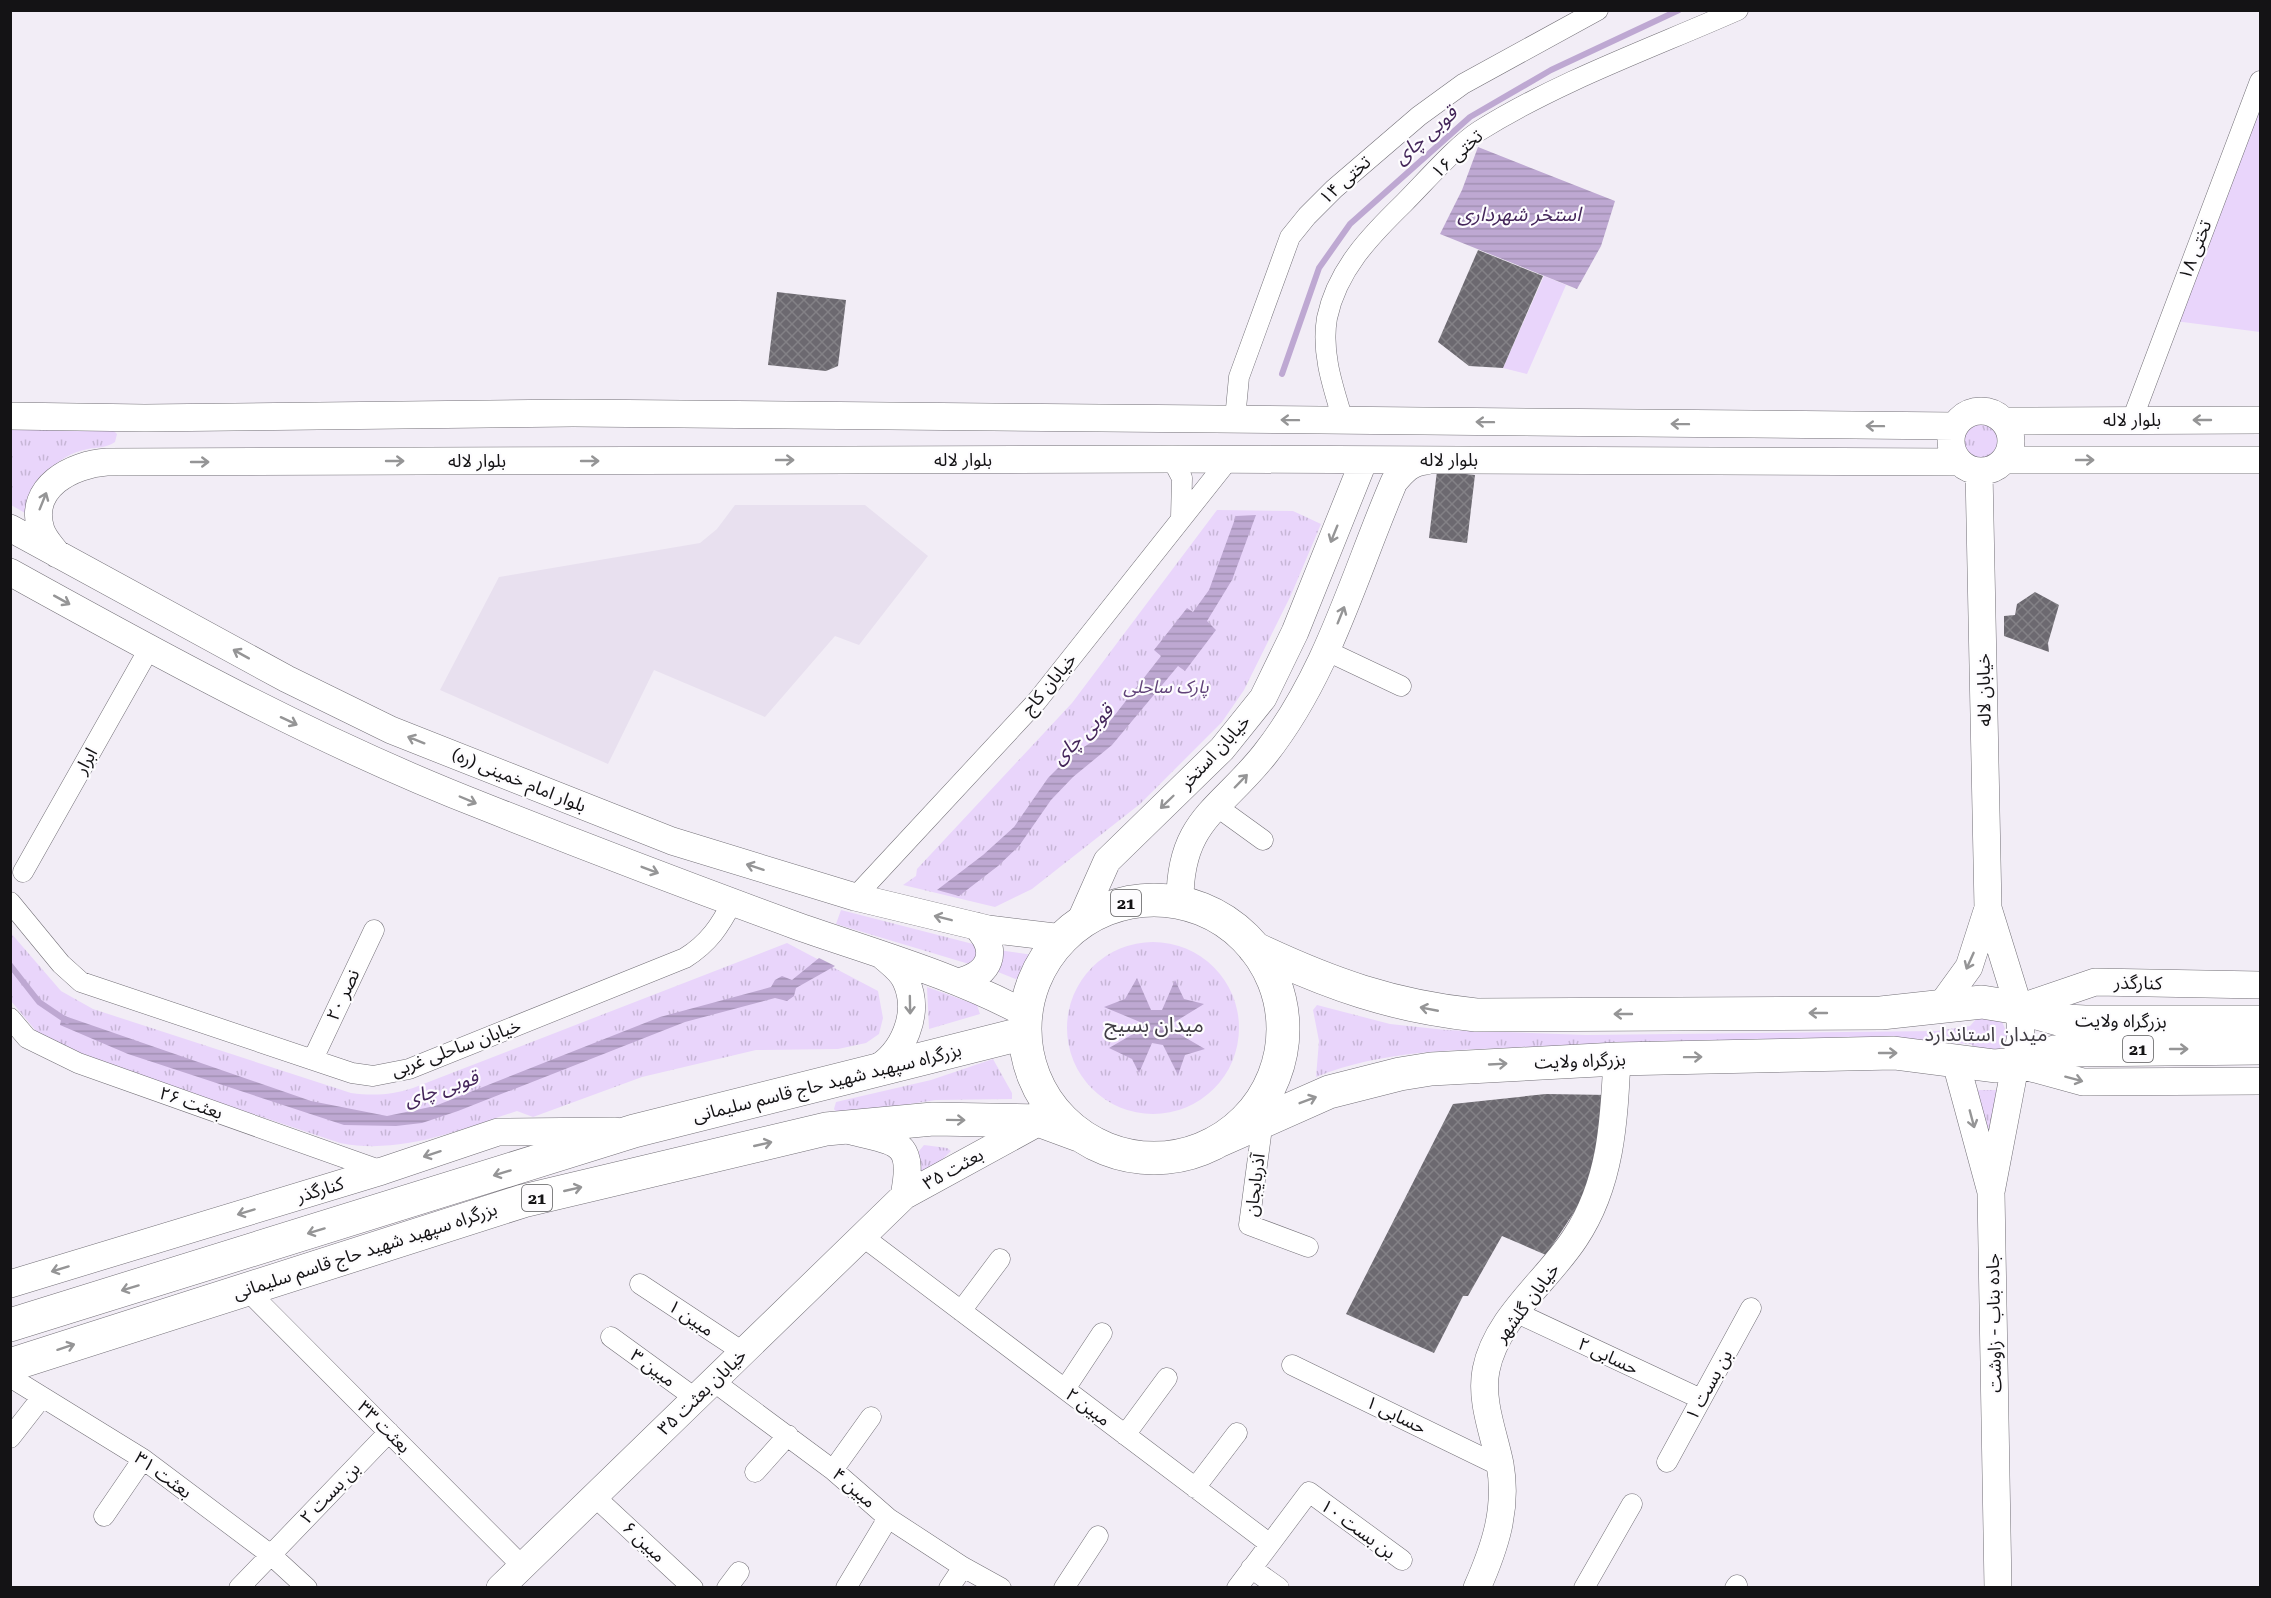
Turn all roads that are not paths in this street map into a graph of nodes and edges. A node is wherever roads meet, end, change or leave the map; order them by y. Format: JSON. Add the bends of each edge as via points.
{"nodes":[{"id":1,"x":1598,"y":10,"type":"edge"},
{"id":2,"x":1738,"y":10,"type":"edge"},
{"id":3,"x":2260,"y":81,"type":"edge"},
{"id":4,"x":10,"y":416,"type":"edge"},
{"id":5,"x":107,"y":418,"type":"junction"},
{"id":6,"x":145,"y":418,"type":"junction"},
{"id":7,"x":1235,"y":419,"type":"junction"},
{"id":8,"x":1342,"y":420,"type":"junction"},
{"id":9,"x":2132,"y":420,"type":"junction"},
{"id":10,"x":2260,"y":420,"type":"edge"},
{"id":11,"x":2004,"y":421,"type":"junction"},
{"id":12,"x":2050,"y":421,"type":"junction"},
{"id":13,"x":1924,"y":426,"type":"junction"},
{"id":14,"x":1955,"y":426,"type":"junction"},
{"id":15,"x":1172,"y":459,"type":"junction"},
{"id":16,"x":1229,"y":459,"type":"junction"},
{"id":17,"x":1364,"y":460,"type":"junction"},
{"id":18,"x":1445,"y":460,"type":"junction"},
{"id":19,"x":2005,"y":460,"type":"junction"},
{"id":20,"x":2048,"y":460,"type":"junction"},
{"id":21,"x":2260,"y":460,"type":"edge"},
{"id":22,"x":107,"y":462,"type":"junction"},
{"id":23,"x":142,"y":462,"type":"junction"},
{"id":24,"x":1923,"y":462,"type":"junction"},
{"id":25,"x":1969,"y":467,"type":"junction"},
{"id":26,"x":1350,"y":495,"type":"junction"},
{"id":27,"x":1384,"y":506,"type":"junction"},
{"id":28,"x":1181,"y":518,"type":"junction"},
{"id":29,"x":10,"y":528,"type":"edge"},
{"id":30,"x":57,"y":554,"type":"junction"},
{"id":31,"x":10,"y":572,"type":"edge"},
{"id":32,"x":149,"y":649,"type":"junction"},
{"id":33,"x":1327,"y":651,"type":"junction"},
{"id":34,"x":1401,"y":686,"type":"dead end"},
{"id":35,"x":1216,"y":806,"type":"junction"},
{"id":36,"x":1263,"y":840,"type":"dead end"},
{"id":37,"x":23,"y":872,"type":"dead end"},
{"id":38,"x":855,"y":897,"type":"junction"},
{"id":39,"x":733,"y":901,"type":"junction"},
{"id":40,"x":10,"y":902,"type":"edge"},
{"id":41,"x":1180,"y":903,"type":"junction"},
{"id":42,"x":1988,"y":908,"type":"junction"},
{"id":43,"x":976,"y":926,"type":"junction"},
{"id":44,"x":374,"y":930,"type":"dead end"},
{"id":45,"x":1071,"y":931,"type":"junction"},
{"id":46,"x":1254,"y":948,"type":"junction"},
{"id":47,"x":883,"y":956,"type":"junction"},
{"id":48,"x":958,"y":982,"type":"junction"},
{"id":49,"x":2260,"y":985,"type":"edge"},
{"id":50,"x":1940,"y":1007,"type":"junction"},
{"id":51,"x":2019,"y":1008,"type":"junction"},
{"id":52,"x":10,"y":1018,"type":"edge"},
{"id":53,"x":2260,"y":1022,"type":"edge"},
{"id":54,"x":1025,"y":1024,"type":"junction"},
{"id":55,"x":2260,"y":1048,"type":"edge"},
{"id":56,"x":313,"y":1059,"type":"junction"},
{"id":57,"x":1617,"y":1059,"type":"junction"},
{"id":58,"x":1956,"y":1063,"type":"junction"},
{"id":59,"x":2018,"y":1064,"type":"junction"},
{"id":60,"x":874,"y":1070,"type":"junction"},
{"id":61,"x":2260,"y":1081,"type":"edge"},
{"id":62,"x":817,"y":1084,"type":"junction"},
{"id":63,"x":1263,"y":1120,"type":"junction"},
{"id":64,"x":1041,"y":1121,"type":"junction"},
{"id":65,"x":832,"y":1128,"type":"junction"},
{"id":66,"x":634,"y":1131,"type":"junction"},
{"id":67,"x":1079,"y":1135,"type":"junction"},
{"id":68,"x":1216,"y":1142,"type":"junction"},
{"id":69,"x":382,"y":1171,"type":"junction"},
{"id":70,"x":1991,"y":1192,"type":"junction"},
{"id":71,"x":904,"y":1196,"type":"junction"},
{"id":72,"x":862,"y":1236,"type":"junction"},
{"id":73,"x":1308,"y":1248,"type":"dead end"},
{"id":74,"x":1000,"y":1259,"type":"dead end"},
{"id":75,"x":10,"y":1284,"type":"edge"},
{"id":76,"x":640,"y":1284,"type":"dead end"},
{"id":77,"x":246,"y":1289,"type":"junction"},
{"id":78,"x":1751,"y":1308,"type":"dead end"},
{"id":79,"x":961,"y":1311,"type":"junction"},
{"id":80,"x":1515,"y":1312,"type":"junction"},
{"id":81,"x":10,"y":1325,"type":"edge"},
{"id":82,"x":1102,"y":1333,"type":"dead end"},
{"id":83,"x":611,"y":1337,"type":"dead end"},
{"id":84,"x":743,"y":1352,"type":"junction"},
{"id":85,"x":10,"y":1365,"type":"edge"},
{"id":86,"x":1292,"y":1365,"type":"dead end"},
{"id":87,"x":10,"y":1377,"type":"edge"},
{"id":88,"x":1167,"y":1377,"type":"dead end"},
{"id":89,"x":1065,"y":1389,"type":"junction"},
{"id":90,"x":704,"y":1390,"type":"junction"},
{"id":91,"x":42,"y":1397,"type":"junction"},
{"id":92,"x":1701,"y":1399,"type":"junction"},
{"id":93,"x":872,"y":1417,"type":"dead end"},
{"id":94,"x":389,"y":1432,"type":"junction"},
{"id":95,"x":1237,"y":1433,"type":"dead end"},
{"id":96,"x":788,"y":1435,"type":"junction"},
{"id":97,"x":1125,"y":1435,"type":"junction"},
{"id":98,"x":10,"y":1438,"type":"edge"},
{"id":99,"x":143,"y":1459,"type":"junction"},
{"id":100,"x":1667,"y":1462,"type":"dead end"},
{"id":101,"x":1500,"y":1466,"type":"junction"},
{"id":102,"x":833,"y":1470,"type":"junction"},
{"id":103,"x":755,"y":1472,"type":"dead end"},
{"id":104,"x":1195,"y":1488,"type":"junction"},
{"id":105,"x":594,"y":1496,"type":"junction"},
{"id":106,"x":1632,"y":1504,"type":"dead end"},
{"id":107,"x":104,"y":1516,"type":"dead end"},
{"id":108,"x":888,"y":1518,"type":"junction"},
{"id":109,"x":1098,"y":1536,"type":"dead end"},
{"id":110,"x":1270,"y":1544,"type":"junction"},
{"id":111,"x":270,"y":1555,"type":"junction"},
{"id":112,"x":1402,"y":1560,"type":"dead end"},
{"id":113,"x":522,"y":1566,"type":"junction"},
{"id":114,"x":963,"y":1567,"type":"junction"},
{"id":115,"x":1251,"y":1568,"type":"junction"},
{"id":116,"x":239,"y":1587,"type":"edge"},
{"id":117,"x":306,"y":1587,"type":"edge"},
{"id":118,"x":500,"y":1587,"type":"edge"},
{"id":119,"x":693,"y":1587,"type":"edge"},
{"id":120,"x":846,"y":1587,"type":"edge"},
{"id":121,"x":949,"y":1587,"type":"edge"},
{"id":122,"x":1000,"y":1587,"type":"edge"},
{"id":123,"x":1064,"y":1587,"type":"edge"},
{"id":124,"x":1237,"y":1587,"type":"edge"},
{"id":125,"x":1279,"y":1587,"type":"edge"},
{"id":126,"x":1478,"y":1587,"type":"edge"},
{"id":127,"x":1584,"y":1587,"type":"edge"},
{"id":128,"x":1998,"y":1587,"type":"edge"}],
"edges":[{"from":1,"to":7,"type":"street","name":"تختی ۱۴","via":[[1463,84],[1419,116],[1307,216],[1290,237],[1239,377]]},
{"from":2,"to":8,"type":"street","name":"تختی ۱۶","via":[[1548,94],[1477,132],[1378,228],[1355,254],[1327,318],[1329,373]]},
{"from":3,"to":9,"type":"street","name":"تختی ۱۸"},
{"from":4,"to":5,"type":"street"},
{"from":5,"to":6,"type":"street"},
{"from":5,"to":22,"type":"street","via":[[120,428],[123,440],[119,451]]},
{"from":6,"to":7,"type":"street","via":[[573,413]]},
{"from":6,"to":23,"type":"street","via":[[133,428],[128,439],[131,451]]},
{"from":8,"to":7,"type":"street","one_way":true},
{"from":13,"to":8,"type":"street","one_way":true},
{"from":10,"to":9,"type":"street","name":"بلوار لاله","one_way":true},
{"from":9,"to":12,"type":"street","name":"بلوار لاله"},
{"from":11,"to":12,"type":"street","name":"بلوار لاله"},
{"from":11,"to":14,"type":"street","via":[[1982,410],[1966,414]]},
{"from":11,"to":19,"type":"street","via":[[2012,440]]},
{"from":12,"to":20,"type":"street","via":[[2037,429],[2034,441],[2038,453]]},
{"from":13,"to":14,"type":"street"},
{"from":13,"to":24,"type":"street","via":[[1934,433],[1937,445],[1932,456]]},
{"from":14,"to":25,"type":"street","via":[[1951,445]]},
{"from":15,"to":16,"type":"street","name":"بلوار لاله"},
{"from":23,"to":15,"type":"street","name":"بلوار لاله","one_way":true},
{"from":15,"to":28,"type":"street","via":[[1182,478]]},
{"from":16,"to":17,"type":"street","name":"بلوار لاله"},
{"from":16,"to":28,"type":"street","name":"خیابان کاج"},
{"from":17,"to":18,"type":"street","name":"بلوار لاله"},
{"from":17,"to":26,"type":"street","name":"خیابان استخر"},
{"from":18,"to":24,"type":"street","name":"بلوار لاله"},
{"from":18,"to":27,"type":"street","name":"خیابان استخر","via":[[1417,462],[1404,471],[1394,482]]},
{"from":19,"to":20,"type":"street"},
{"from":19,"to":25,"type":"street","via":[[1991,470]]},
{"from":20,"to":21,"type":"street","one_way":true},
{"from":22,"to":23,"type":"street","name":"بلوار لاله"},
{"from":30,"to":22,"type":"street","name":"بلوار لاله","one_way":true,"via":[[41,530],[39,516],[44,497],[55,480],[72,468]]},
{"from":24,"to":25,"type":"street","name":"بلوار لاله"},
{"from":25,"to":42,"type":"street","name":"خیابان لاله"},
{"from":26,"to":27,"type":"street","via":[[1360,486],[1373,487]]},
{"from":26,"to":45,"type":"street","name":"خیابان استخر","one_way":true,"via":[[1295,632],[1263,698],[1222,749],[1107,861]]},
{"from":33,"to":27,"type":"street","name":"خیابان استخر","one_way":true},
{"from":28,"to":38,"type":"street","name":"خیابان کاج","via":[[1037,701]]},
{"from":29,"to":30,"type":"street","name":"بلوار امام خمینی (ره)"},
{"from":38,"to":30,"type":"street","name":"بلوار امام خمینی (ره)","one_way":true,"via":[[672,841],[391,730],[287,679]]},
{"from":31,"to":32,"type":"street","name":"بلوار امام خمینی (ره)","one_way":true},
{"from":32,"to":37,"type":"street","name":"ابرار"},
{"from":32,"to":39,"type":"street","name":"بلوار امام خمینی (ره)","one_way":true,"via":[[376,762],[483,807]]},
{"from":33,"to":34,"type":"street"},
{"from":35,"to":33,"type":"street","name":"خیابان استخر","one_way":true,"via":[[1285,727]]},
{"from":35,"to":36,"type":"street"},
{"from":35,"to":41,"type":"street","name":"خیابان استخر","via":[[1195,830],[1187,847],[1180,877]]},
{"from":43,"to":38,"type":"street","name":"بلوار امام خمینی (ره)","one_way":true},
{"from":39,"to":47,"type":"street","name":"بلوار امام خمینی (ره)"},
{"from":39,"to":56,"type":"street","name":"خیابان ساحلی غربی","via":[[717,931],[703,947],[685,958],[409,1069],[373,1076]]},
{"from":40,"to":56,"type":"street","name":"خیابان ساحلی غربی","via":[[61,964],[81,982]]},
{"from":41,"to":45,"type":"highway","number":"21","via":[[1135,902],[1096,914]]},
{"from":41,"to":46,"type":"highway","number":"21","via":[[1221,919]]},
{"from":42,"to":50,"type":"street","name":"خیابان لاله","one_way":true,"via":[[1969,967]]},
{"from":42,"to":51,"type":"street","name":"خیابان لاله"},
{"from":43,"to":45,"type":"street","name":"بلوار امام خمینی (ره)"},
{"from":43,"to":48,"type":"street","via":[[989,944],[987,964],[974,978]]},
{"from":44,"to":56,"type":"street","name":"نصر ۲۰"},
{"from":45,"to":54,"type":"highway","number":"21","via":[[1038,973]]},
{"from":50,"to":46,"type":"highway","number":"21","one_way":true,"via":[[1881,1013],[1476,1015],[1362,994]]},
{"from":46,"to":68,"type":"highway","number":"21","via":[[1279,998],[1280,1054],[1258,1105]]},
{"from":47,"to":48,"type":"street","name":"بلوار امام خمینی (ره)"},
{"from":47,"to":60,"type":"street","one_way":true,"via":[[906,981],[910,1018],[903,1042],[889,1062]]},
{"from":48,"to":54,"type":"street","name":"بلوار امام خمینی (ره)"},
{"from":49,"to":51,"type":"street","name":"کنارگذر","number":"21","via":[[2095,982]]},
{"from":50,"to":51,"type":"highway","number":"21","via":[[1982,1002]]},
{"from":51,"to":53,"type":"highway","name":"بزرگراه ولایت","number":"21","via":[[2066,1021]]},
{"from":51,"to":59,"type":"street","name":"خیابان لاله"},
{"from":52,"to":69,"type":"street","name":"بعثت ۲۶","via":[[27,1038],[78,1063]]},
{"from":54,"to":60,"type":"highway","name":"بزرگراه سپهبد شهید حاج قاسم سلیمانی","number":"21"},
{"from":54,"to":67,"type":"highway","number":"21","via":[[1027,1052],[1039,1088]]},
{"from":59,"to":55,"type":"highway","name":"بزرگراه ولایت","number":"21","one_way":true,"via":[[2055,1052],[2085,1050]]},
{"from":57,"to":58,"type":"highway","name":"بزرگراه ولایت","number":"21","one_way":true,"via":[[1894,1053]]},
{"from":63,"to":57,"type":"highway","name":"بزرگراه ولایت","number":"21","one_way":true,"via":[[1329,1092],[1400,1074],[1476,1065]]},
{"from":57,"to":80,"type":"street","name":"خیابان گلشهر","via":[[1612,1131],[1600,1188],[1590,1214]]},
{"from":58,"to":59,"type":"highway","number":"21"},
{"from":58,"to":70,"type":"street","name":"جاده بناب - زاوشت","one_way":true},
{"from":59,"to":61,"type":"street","number":"21","one_way":true,"via":[[2083,1082]]},
{"from":59,"to":70,"type":"street","name":"خیابان لاله"},
{"from":60,"to":62,"type":"highway","name":"بزرگراه سپهبد شهید حاج قاسم سلیمانی","number":"21"},
{"from":62,"to":65,"type":"highway","via":[[813,1105],[816,1116]]},
{"from":62,"to":66,"type":"highway","name":"بزرگراه سپهبد شهید حاج قاسم سلیمانی","number":"21"},
{"from":63,"to":68,"type":"highway","name":"بزرگراه ولایت","number":"21"},
{"from":63,"to":73,"type":"street","name":"آذربایجان","via":[[1249,1225]]},
{"from":65,"to":64,"type":"highway","name":"بزرگراه سپهبد شهید حاج قاسم سلیمانی","number":"21","one_way":true,"via":[[933,1119]]},
{"from":64,"to":67,"type":"highway","name":"بزرگراه سپهبد شهید حاج قاسم سلیمانی","number":"21"},
{"from":64,"to":71,"type":"street","name":"بعثت ۳۵"},
{"from":65,"to":71,"type":"street","name":"بعثت ۳۵","via":[[896,1143],[903,1149],[908,1161]]},
{"from":77,"to":65,"type":"highway","name":"بزرگراه سپهبد شهید حاج قاسم سلیمانی","number":"21","one_way":true,"via":[[523,1201]]},
{"from":66,"to":69,"type":"street","name":"کنارگذر","number":"21","one_way":true,"via":[[498,1132]]},
{"from":66,"to":81,"type":"highway","name":"بزرگراه سپهبد شهید حاج قاسم سلیمانی","number":"21","one_way":true},
{"from":67,"to":68,"type":"highway","number":"21","via":[[1107,1150],[1144,1158],[1181,1155]]},
{"from":69,"to":75,"type":"street","name":"کنارگذر","number":"21","one_way":true},
{"from":70,"to":128,"type":"street","name":"جاده بناب - زاوشت"},
{"from":71,"to":72,"type":"street","name":"خیابان بعثت ۳۵"},
{"from":72,"to":79,"type":"street","name":"مبین ۲"},
{"from":72,"to":84,"type":"street","name":"خیابان بعثت ۳۵"},
{"from":74,"to":79,"type":"street"},
{"from":76,"to":84,"type":"street","name":"مبین ۱"},
{"from":85,"to":77,"type":"highway","name":"بزرگراه سپهبد شهید حاج قاسم سلیمانی","number":"21","one_way":true},
{"from":77,"to":94,"type":"street","name":"بعثت ۳۳"},
{"from":78,"to":92,"type":"street","name":"بن بست ۱"},
{"from":79,"to":89,"type":"street","name":"مبین ۲"},
{"from":80,"to":92,"type":"street","name":"حسابی ۲"},
{"from":80,"to":101,"type":"street","name":"خیابان گلشهر","via":[[1500,1335],[1486,1371],[1488,1412]]},
{"from":82,"to":89,"type":"street"},
{"from":83,"to":90,"type":"street","name":"مبین ۳"},
{"from":84,"to":90,"type":"street","name":"خیابان بعثت ۳۵"},
{"from":86,"to":101,"type":"street","name":"حسابی ۱"},
{"from":87,"to":91,"type":"street","name":"بعثت ۳۱"},
{"from":88,"to":97,"type":"street"},
{"from":89,"to":97,"type":"street","name":"مبین ۲"},
{"from":90,"to":96,"type":"street","name":"مبین ۴"},
{"from":90,"to":105,"type":"street","name":"خیابان بعثت ۳۵"},
{"from":91,"to":98,"type":"street"},
{"from":91,"to":99,"type":"street","name":"بعثت ۳۱"},
{"from":92,"to":100,"type":"street","name":"بن بست ۱"},
{"from":93,"to":102,"type":"street"},
{"from":94,"to":111,"type":"street","name":"بن بست ۲"},
{"from":94,"to":113,"type":"street","name":"بعثت ۳۳"},
{"from":95,"to":104,"type":"street"},
{"from":96,"to":102,"type":"street","name":"مبین ۴"},
{"from":96,"to":103,"type":"street"},
{"from":97,"to":104,"type":"street","name":"مبین ۲"},
{"from":99,"to":107,"type":"street"},
{"from":99,"to":111,"type":"street","name":"بعثت ۳۱"},
{"from":101,"to":126,"type":"street","name":"خیابان گلشهر","via":[[1500,1525]]},
{"from":102,"to":108,"type":"street","name":"مبین ۴"},
{"from":104,"to":110,"type":"street","name":"مبین ۲"},
{"from":105,"to":113,"type":"street","name":"خیابان بعثت ۳۵"},
{"from":105,"to":119,"type":"street","name":"مبین ۶"},
{"from":106,"to":127,"type":"street"},
{"from":108,"to":114,"type":"street","name":"مبین ۴"},
{"from":108,"to":120,"type":"street"},
{"from":109,"to":123,"type":"street"},
{"from":110,"to":112,"type":"street","name":"بن بست ۱۰","via":[[1309,1492]]},
{"from":110,"to":115,"type":"street"},
{"from":111,"to":116,"type":"street","name":"بن بست ۲"},
{"from":111,"to":117,"type":"street","name":"بعثت ۳۱"},
{"from":113,"to":118,"type":"street","name":"خیابان بعثت ۳۵"},
{"from":114,"to":121,"type":"street"},
{"from":114,"to":122,"type":"street","name":"مبین ۴"},
{"from":115,"to":124,"type":"street"},
{"from":115,"to":125,"type":"street"}]}
